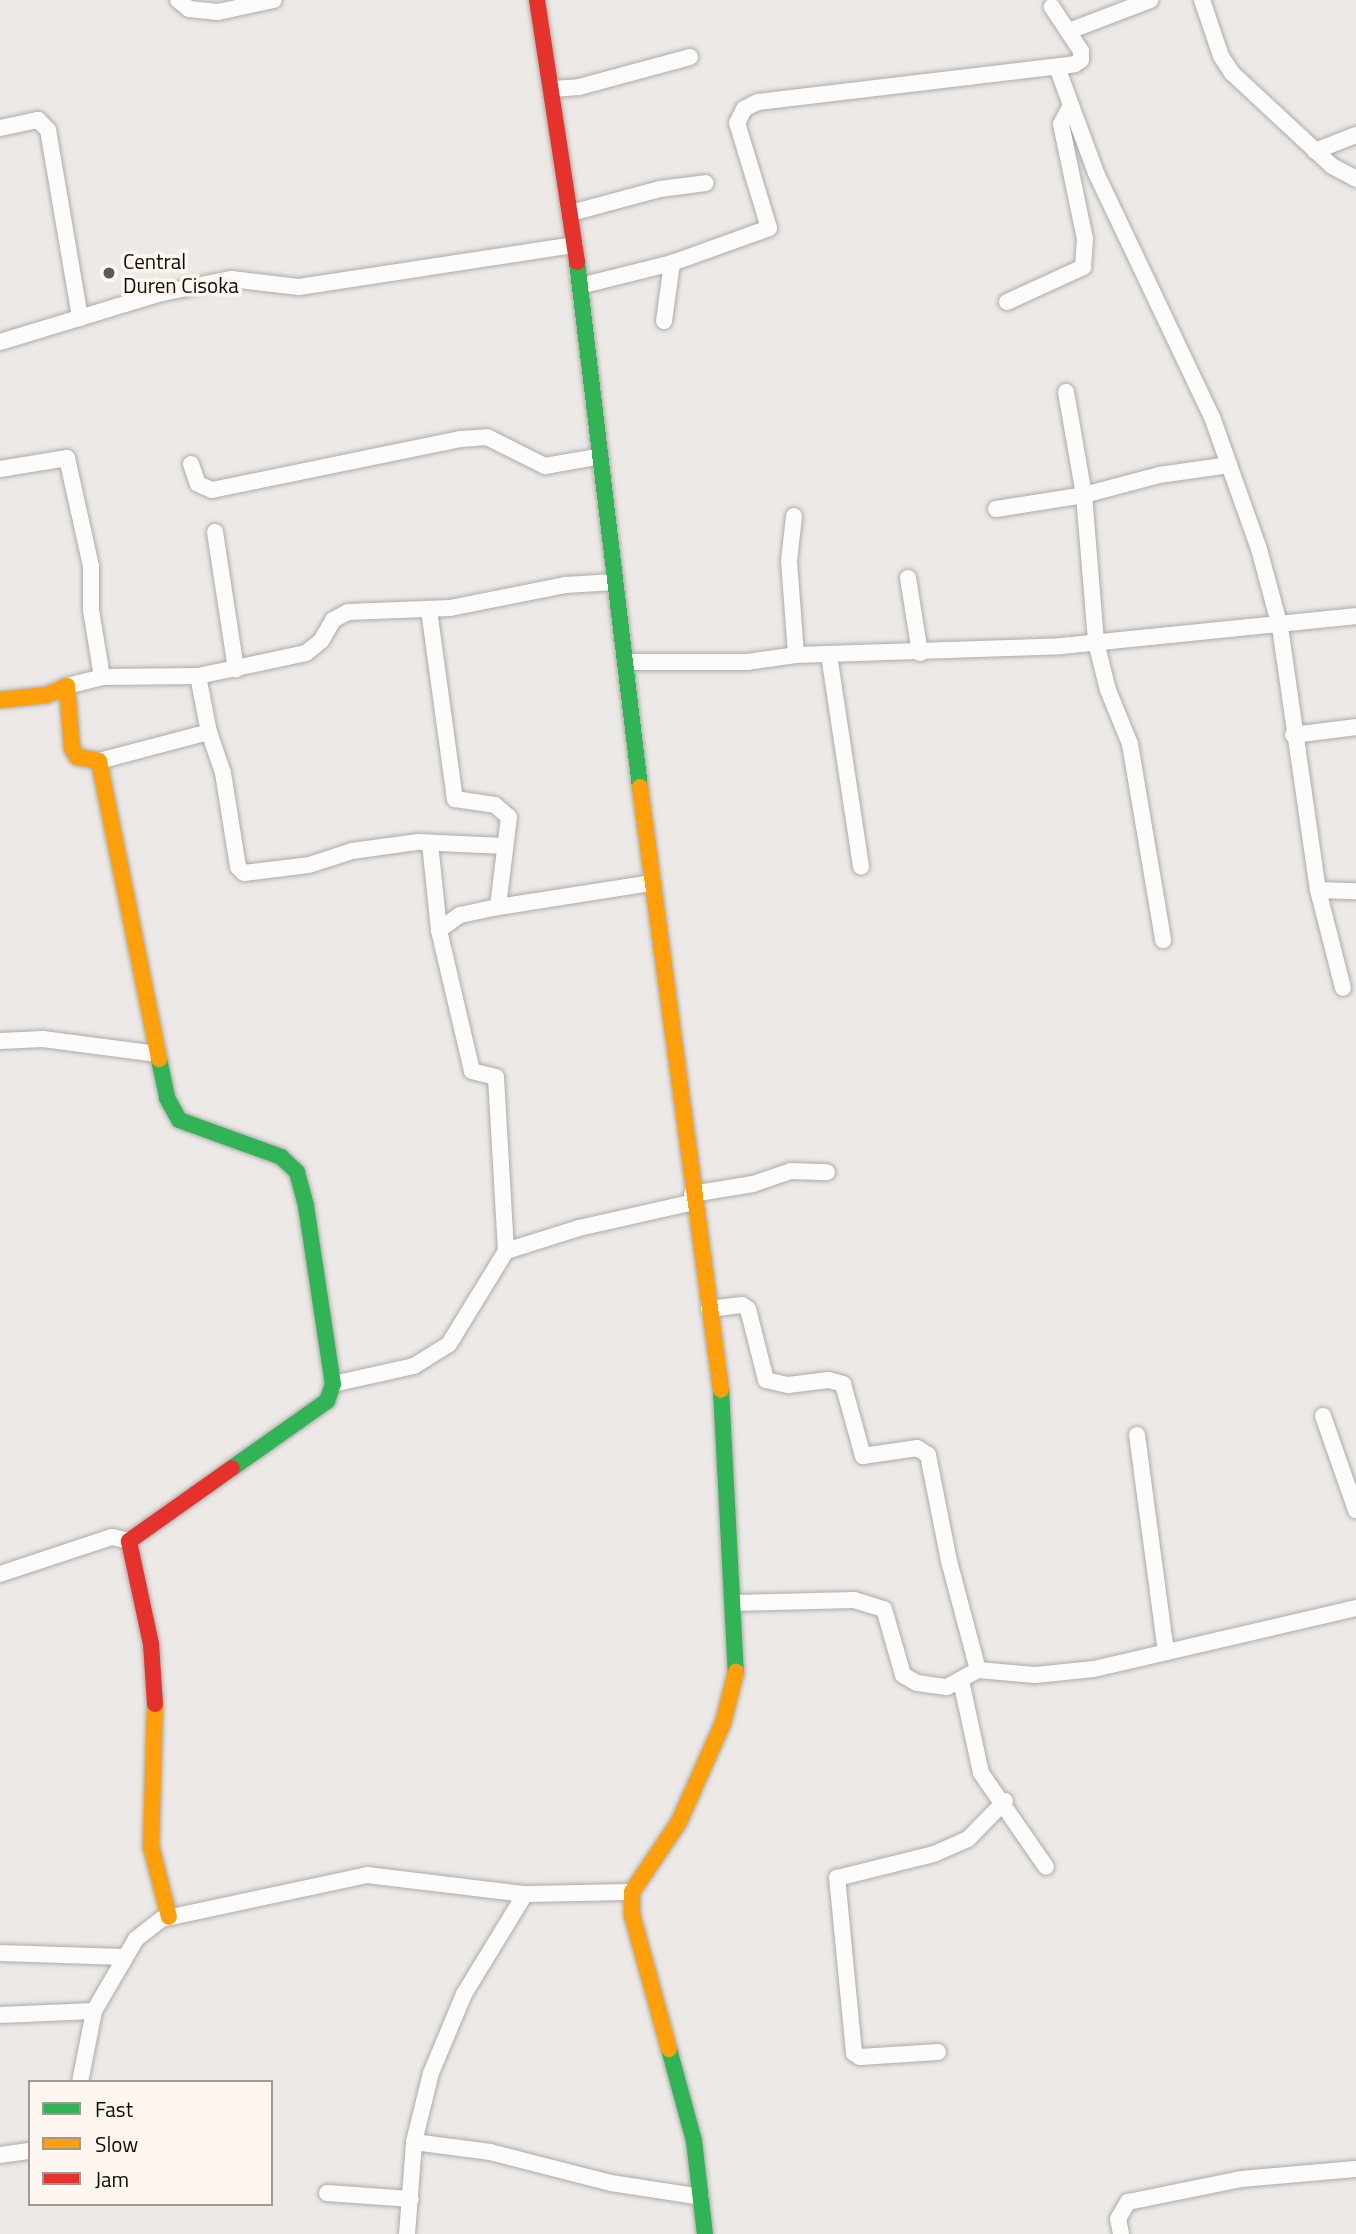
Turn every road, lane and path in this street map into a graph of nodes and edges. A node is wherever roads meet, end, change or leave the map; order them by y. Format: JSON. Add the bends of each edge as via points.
{"nodes":[{"id":1,"x":274,"y":0,"type":"edge"},
{"id":2,"x":537,"y":0,"type":"edge"},
{"id":3,"x":1150,"y":0,"type":"edge"},
{"id":4,"x":1202,"y":0,"type":"edge"},
{"id":5,"x":185,"y":3,"type":"edge"},
{"id":6,"x":1052,"y":7,"type":"dead end"},
{"id":7,"x":1069,"y":31,"type":"junction"},
{"id":8,"x":690,"y":57,"type":"dead end"},
{"id":9,"x":1057,"y":67,"type":"junction"},
{"id":10,"x":552,"y":89,"type":"junction"},
{"id":11,"x":1071,"y":105,"type":"junction"},
{"id":12,"x":0,"y":128,"type":"edge"},
{"id":13,"x":1356,"y":135,"type":"edge"},
{"id":14,"x":1315,"y":151,"type":"junction"},
{"id":15,"x":1356,"y":179,"type":"edge"},
{"id":16,"x":706,"y":183,"type":"dead end"},
{"id":17,"x":571,"y":213,"type":"junction"},
{"id":18,"x":575,"y":245,"type":"junction"},
{"id":19,"x":672,"y":263,"type":"junction"},
{"id":20,"x":580,"y":286,"type":"junction"},
{"id":21,"x":1007,"y":302,"type":"dead end"},
{"id":22,"x":80,"y":318,"type":"junction"},
{"id":23,"x":664,"y":321,"type":"dead end"},
{"id":24,"x":0,"y":342,"type":"edge"},
{"id":25,"x":1066,"y":392,"type":"dead end"},
{"id":26,"x":597,"y":457,"type":"junction"},
{"id":27,"x":191,"y":464,"type":"dead end"},
{"id":28,"x":1229,"y":465,"type":"junction"},
{"id":29,"x":0,"y":469,"type":"edge"},
{"id":30,"x":1084,"y":495,"type":"junction"},
{"id":31,"x":996,"y":509,"type":"dead end"},
{"id":32,"x":794,"y":516,"type":"dead end"},
{"id":33,"x":215,"y":532,"type":"dead end"},
{"id":34,"x":908,"y":578,"type":"dead end"},
{"id":35,"x":614,"y":582,"type":"junction"},
{"id":36,"x":429,"y":610,"type":"junction"},
{"id":37,"x":1356,"y":616,"type":"edge"},
{"id":38,"x":1280,"y":627,"type":"junction"},
{"id":39,"x":1096,"y":642,"type":"junction"},
{"id":40,"x":920,"y":653,"type":"junction"},
{"id":41,"x":796,"y":655,"type":"junction"},
{"id":42,"x":829,"y":655,"type":"junction"},
{"id":43,"x":626,"y":662,"type":"junction"},
{"id":44,"x":236,"y":669,"type":"junction"},
{"id":45,"x":198,"y":676,"type":"junction"},
{"id":46,"x":102,"y":677,"type":"junction"},
{"id":47,"x":67,"y":686,"type":"junction"},
{"id":48,"x":0,"y":700,"type":"edge"},
{"id":49,"x":1356,"y":727,"type":"edge"},
{"id":50,"x":209,"y":732,"type":"junction"},
{"id":51,"x":1293,"y":735,"type":"junction"},
{"id":52,"x":99,"y":761,"type":"junction"},
{"id":53,"x":430,"y":843,"type":"junction"},
{"id":54,"x":504,"y":846,"type":"junction"},
{"id":55,"x":861,"y":867,"type":"dead end"},
{"id":56,"x":652,"y":883,"type":"junction"},
{"id":57,"x":1318,"y":890,"type":"junction"},
{"id":58,"x":1356,"y":891,"type":"edge"},
{"id":59,"x":498,"y":907,"type":"junction"},
{"id":60,"x":439,"y":930,"type":"junction"},
{"id":61,"x":1163,"y":940,"type":"dead end"},
{"id":62,"x":1343,"y":988,"type":"dead end"},
{"id":63,"x":0,"y":1041,"type":"edge"},
{"id":64,"x":157,"y":1054,"type":"junction"},
{"id":65,"x":827,"y":1172,"type":"dead end"},
{"id":66,"x":693,"y":1198,"type":"junction"},
{"id":67,"x":506,"y":1251,"type":"junction"},
{"id":68,"x":709,"y":1308,"type":"junction"},
{"id":69,"x":333,"y":1384,"type":"junction"},
{"id":70,"x":1323,"y":1416,"type":"dead end"},
{"id":71,"x":1137,"y":1435,"type":"dead end"},
{"id":72,"x":1356,"y":1510,"type":"edge"},
{"id":73,"x":129,"y":1541,"type":"junction"},
{"id":74,"x":0,"y":1574,"type":"edge"},
{"id":75,"x":734,"y":1603,"type":"junction"},
{"id":76,"x":1356,"y":1608,"type":"edge"},
{"id":77,"x":1166,"y":1651,"type":"junction"},
{"id":78,"x":978,"y":1670,"type":"junction"},
{"id":79,"x":961,"y":1681,"type":"junction"},
{"id":80,"x":1005,"y":1801,"type":"junction"},
{"id":81,"x":1046,"y":1867,"type":"dead end"},
{"id":82,"x":632,"y":1892,"type":"junction"},
{"id":83,"x":526,"y":1894,"type":"junction"},
{"id":84,"x":169,"y":1917,"type":"junction"},
{"id":85,"x":0,"y":1953,"type":"edge"},
{"id":86,"x":125,"y":1957,"type":"junction"},
{"id":87,"x":94,"y":2011,"type":"junction"},
{"id":88,"x":0,"y":2015,"type":"edge"},
{"id":89,"x":938,"y":2052,"type":"dead end"},
{"id":90,"x":80,"y":2080,"type":"edge"},
{"id":91,"x":414,"y":2142,"type":"junction"},
{"id":92,"x":28,"y":2151,"type":"edge"},
{"id":93,"x":0,"y":2155,"type":"edge"},
{"id":94,"x":1356,"y":2169,"type":"edge"},
{"id":95,"x":327,"y":2193,"type":"dead end"},
{"id":96,"x":701,"y":2197,"type":"junction"},
{"id":97,"x":411,"y":2199,"type":"junction"},
{"id":98,"x":1116,"y":2232,"type":"edge"},
{"id":99,"x":407,"y":2234,"type":"edge"},
{"id":100,"x":705,"y":2234,"type":"edge"}],
"edges":[{"from":1,"to":5,"type":"street","via":[[218,12]]},
{"from":2,"to":10,"type":"street"},
{"from":3,"to":7,"type":"street"},
{"from":4,"to":14,"type":"street","via":[[1221,56],[1232,73]]},
{"from":6,"to":7,"type":"street"},
{"from":7,"to":9,"type":"street","via":[[1081,60]]},
{"from":8,"to":10,"type":"street","via":[[579,87]]},
{"from":9,"to":11,"type":"street"},
{"from":9,"to":19,"type":"street","via":[[758,102],[739,113],[737,123],[769,228]]},
{"from":10,"to":17,"type":"street"},
{"from":11,"to":21,"type":"street","via":[[1061,124],[1085,239],[1083,267]]},
{"from":11,"to":28,"type":"street","via":[[1096,173],[1212,417]]},
{"from":12,"to":22,"type":"street","via":[[38,120],[48,130]]},
{"from":13,"to":14,"type":"street"},
{"from":14,"to":15,"type":"street"},
{"from":16,"to":17,"type":"street","via":[[660,189]]},
{"from":17,"to":18,"type":"street"},
{"from":18,"to":20,"type":"street"},
{"from":18,"to":22,"type":"street","via":[[299,287],[231,279],[158,294]]},
{"from":19,"to":20,"type":"street"},
{"from":19,"to":23,"type":"street"},
{"from":20,"to":26,"type":"street"},
{"from":22,"to":24,"type":"street"},
{"from":25,"to":30,"type":"street"},
{"from":26,"to":27,"type":"street","via":[[545,466],[503,442],[486,437],[460,439],[212,490],[198,484]]},
{"from":26,"to":35,"type":"street"},
{"from":28,"to":30,"type":"street","via":[[1159,475]]},
{"from":28,"to":38,"type":"street"},
{"from":29,"to":46,"type":"street","via":[[67,458],[91,566],[90,610]]},
{"from":30,"to":31,"type":"street"},
{"from":30,"to":39,"type":"street"},
{"from":32,"to":41,"type":"street","via":[[789,561]]},
{"from":33,"to":44,"type":"street"},
{"from":34,"to":40,"type":"street"},
{"from":35,"to":36,"type":"street","via":[[565,585]]},
{"from":35,"to":43,"type":"street"},
{"from":36,"to":44,"type":"street","via":[[348,612],[333,620],[321,641],[306,653]]},
{"from":36,"to":54,"type":"street","via":[[454,796],[457,801],[495,805],[508,813]]},
{"from":37,"to":38,"type":"street"},
{"from":38,"to":39,"type":"street"},
{"from":38,"to":51,"type":"street"},
{"from":39,"to":40,"type":"street"},
{"from":39,"to":61,"type":"street","via":[[1108,690],[1130,744]]},
{"from":40,"to":42,"type":"street"},
{"from":41,"to":42,"type":"street"},
{"from":41,"to":43,"type":"street","via":[[747,662]]},
{"from":42,"to":55,"type":"street"},
{"from":43,"to":56,"type":"street"},
{"from":44,"to":45,"type":"street"},
{"from":45,"to":46,"type":"street"},
{"from":45,"to":50,"type":"street"},
{"from":46,"to":47,"type":"street"},
{"from":47,"to":48,"type":"street","via":[[47,695]]},
{"from":47,"to":52,"type":"street","via":[[72,748],[77,757]]},
{"from":49,"to":51,"type":"street"},
{"from":50,"to":52,"type":"street"},
{"from":50,"to":53,"type":"street","via":[[223,772],[238,867],[244,873],[309,865],[363,849]]},
{"from":51,"to":57,"type":"street","via":[[1314,837]]},
{"from":52,"to":64,"type":"street"},
{"from":53,"to":54,"type":"street"},
{"from":53,"to":60,"type":"street"},
{"from":54,"to":59,"type":"street"},
{"from":56,"to":59,"type":"street"},
{"from":56,"to":66,"type":"street"},
{"from":57,"to":58,"type":"street"},
{"from":57,"to":62,"type":"street"},
{"from":59,"to":60,"type":"street","via":[[460,915]]},
{"from":60,"to":67,"type":"street","via":[[472,1071],[496,1077]]},
{"from":63,"to":64,"type":"street","via":[[43,1039]]},
{"from":64,"to":69,"type":"street","via":[[167,1098],[179,1119],[281,1157],[297,1172]]},
{"from":65,"to":66,"type":"street","via":[[791,1171]]},
{"from":66,"to":67,"type":"street"},
{"from":66,"to":68,"type":"street"},
{"from":67,"to":69,"type":"street","via":[[449,1345],[414,1366]]},
{"from":68,"to":75,"type":"street","via":[[722,1398]]},
{"from":68,"to":78,"type":"street","via":[[743,1304],[748,1309],[766,1380],[788,1385],[829,1380],[843,1384],[863,1456],[916,1448],[928,1455],[949,1561]]},
{"from":69,"to":73,"type":"street","via":[[327,1401]]},
{"from":70,"to":72,"type":"street"},
{"from":71,"to":77,"type":"street"},
{"from":73,"to":74,"type":"street","via":[[112,1537]]},
{"from":73,"to":84,"type":"street","via":[[151,1644],[158,1732],[151,1846]]},
{"from":75,"to":79,"type":"street","via":[[854,1600],[873,1605],[889,1617],[908,1680],[947,1687]]},
{"from":75,"to":82,"type":"street","via":[[737,1668],[723,1723],[679,1822]]},
{"from":76,"to":77,"type":"street","via":[[1196,1648]]},
{"from":77,"to":78,"type":"street","via":[[1094,1669],[1035,1675]]},
{"from":78,"to":79,"type":"street"},
{"from":79,"to":80,"type":"street","via":[[981,1773]]},
{"from":80,"to":81,"type":"street"},
{"from":80,"to":89,"type":"street","via":[[968,1839],[934,1854],[837,1878],[854,2053],[860,2057]]},
{"from":82,"to":83,"type":"street"},
{"from":82,"to":96,"type":"street","via":[[638,1946],[694,2141]]},
{"from":83,"to":84,"type":"street","via":[[367,1875]]},
{"from":83,"to":91,"type":"street","via":[[464,1994],[432,2073]]},
{"from":84,"to":86,"type":"street","via":[[136,1939]]},
{"from":85,"to":86,"type":"street"},
{"from":86,"to":87,"type":"street"},
{"from":87,"to":88,"type":"street"},
{"from":87,"to":90,"type":"street"},
{"from":91,"to":96,"type":"street","via":[[490,2152],[611,2183]]},
{"from":91,"to":97,"type":"street"},
{"from":92,"to":93,"type":"street"},
{"from":94,"to":98,"type":"street","via":[[1241,2179],[1128,2202]]},
{"from":95,"to":97,"type":"street"},
{"from":96,"to":100,"type":"street"},
{"from":97,"to":99,"type":"street"}]}
